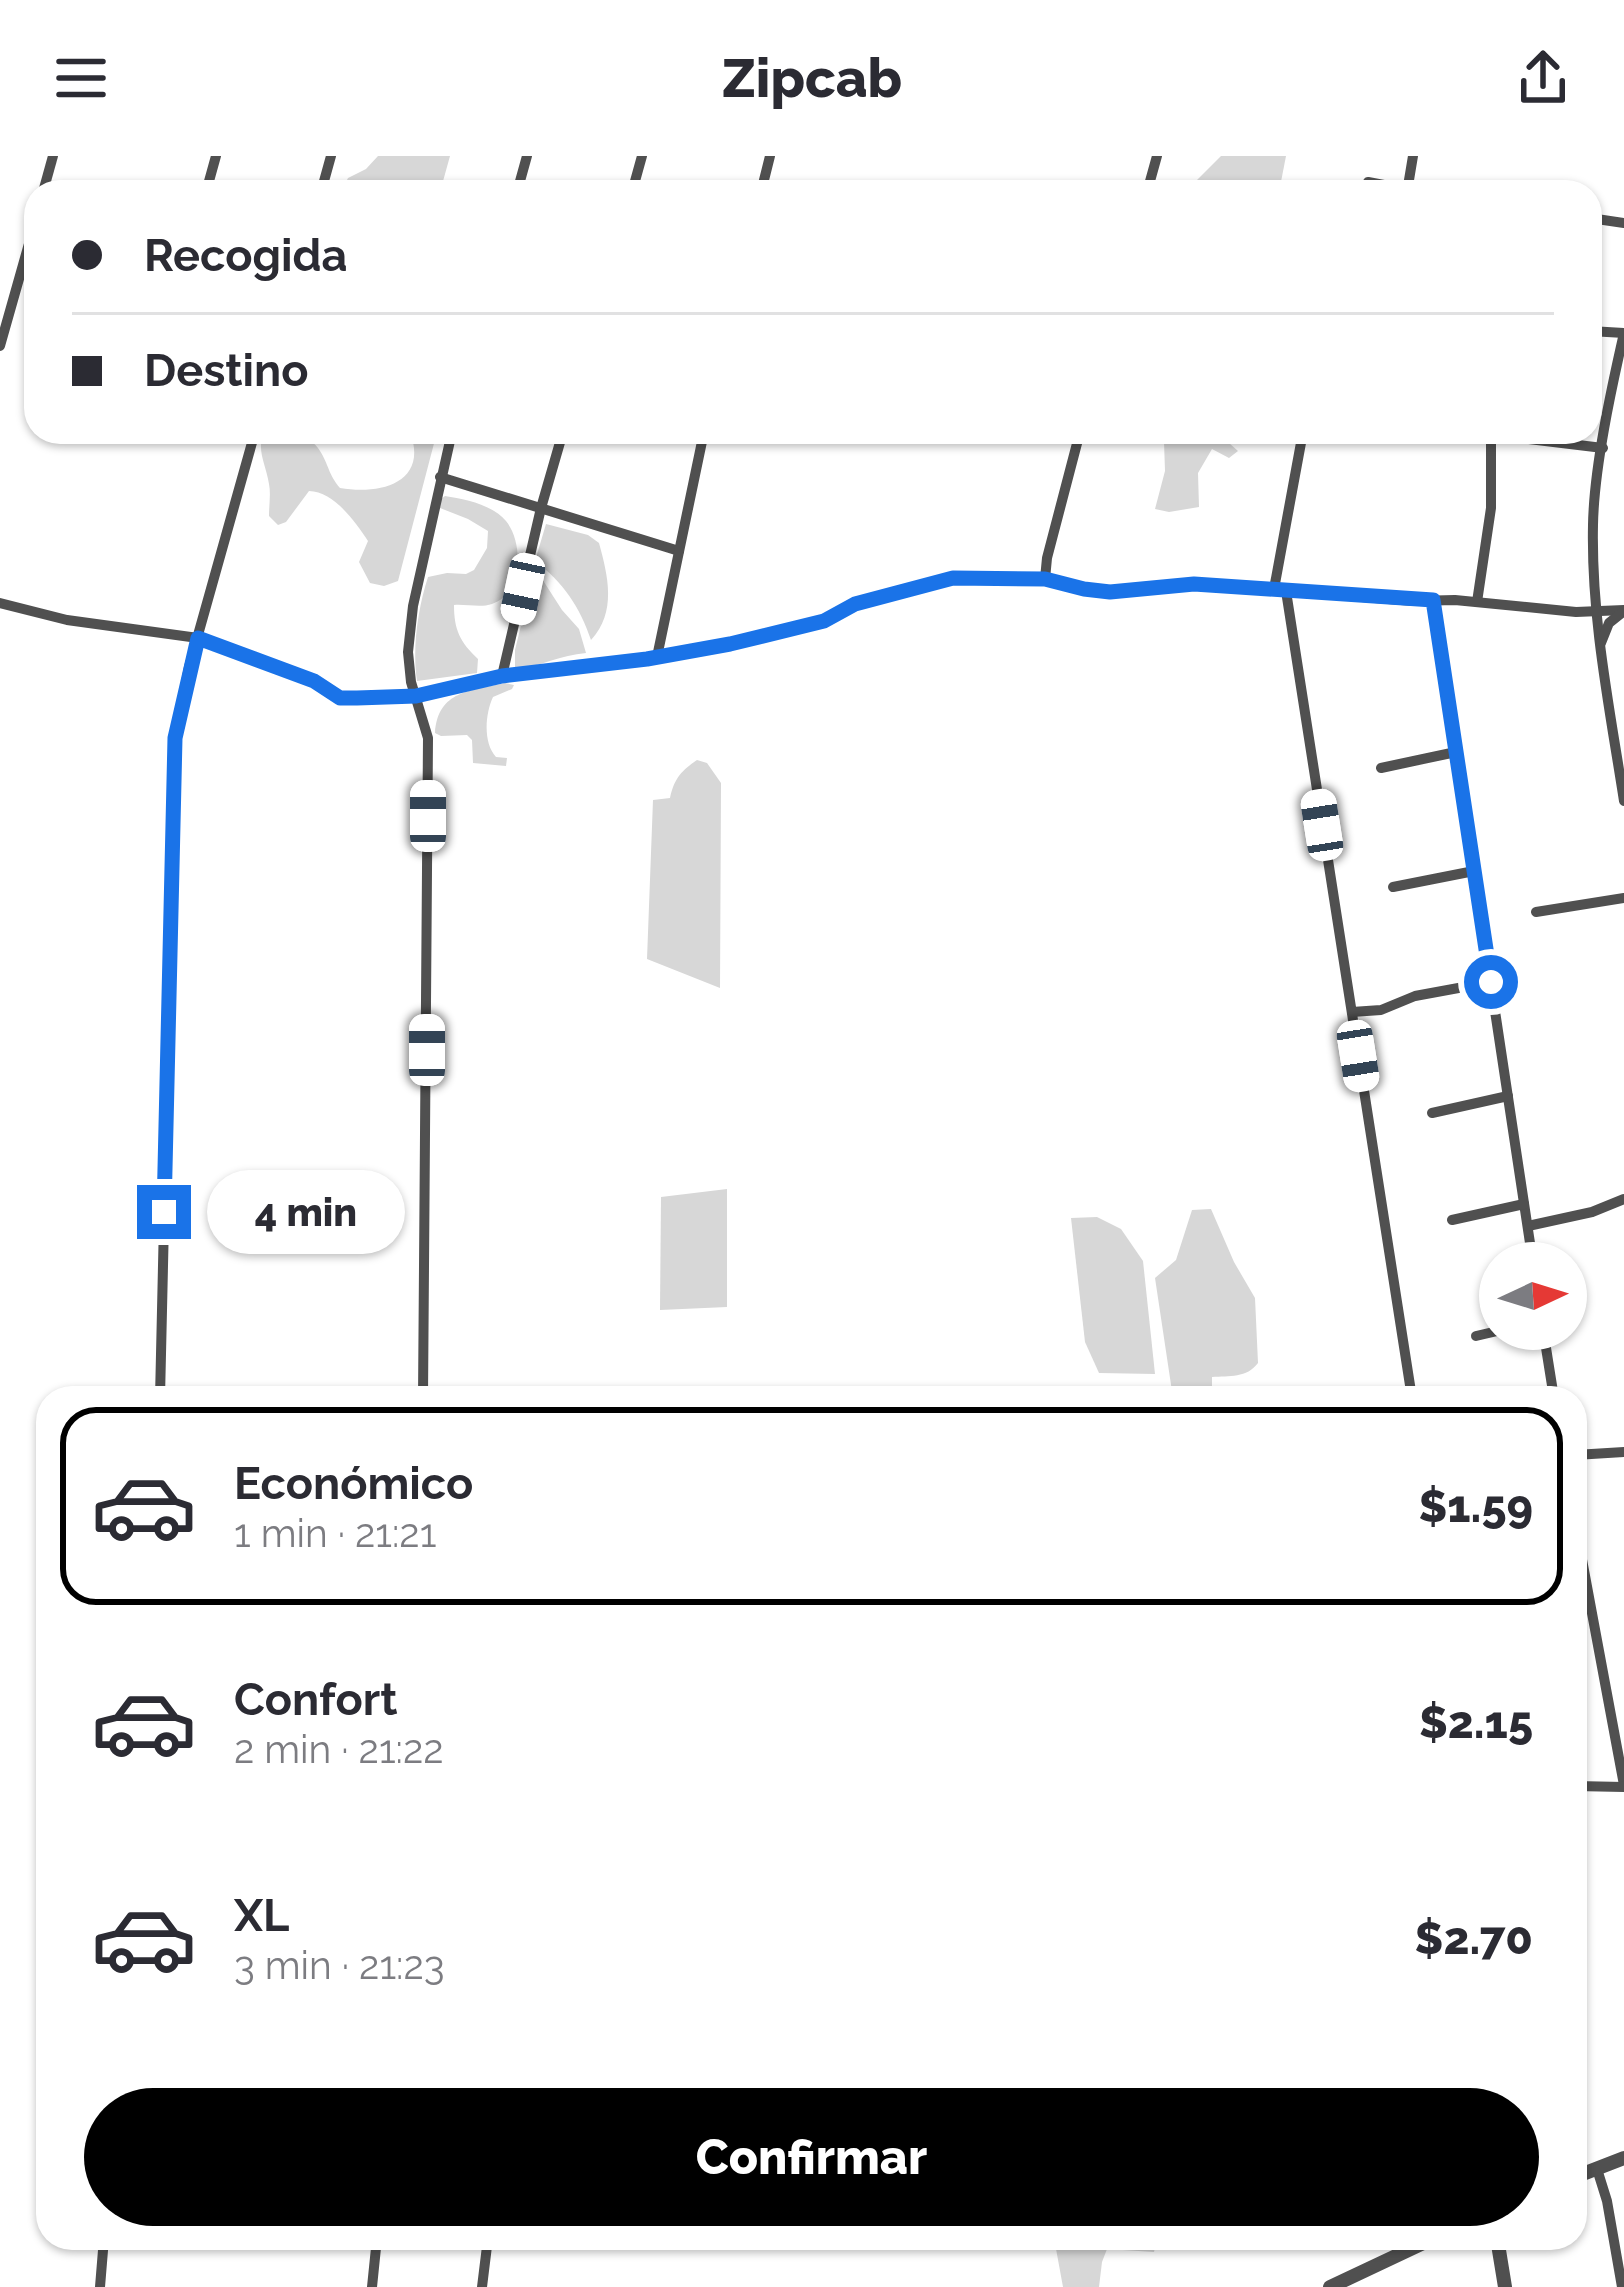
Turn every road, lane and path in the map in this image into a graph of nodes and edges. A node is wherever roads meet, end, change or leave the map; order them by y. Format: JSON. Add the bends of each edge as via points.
{"nodes":[{"id":1,"x":24,"y":261,"type":"edge"},
{"id":2,"x":1624,"y":333,"type":"edge"},
{"id":3,"x":0,"y":346,"type":"edge"},
{"id":4,"x":252,"y":444,"type":"edge"},
{"id":5,"x":449,"y":444,"type":"edge"},
{"id":6,"x":560,"y":444,"type":"edge"},
{"id":7,"x":701,"y":444,"type":"edge"},
{"id":8,"x":1077,"y":444,"type":"edge"},
{"id":9,"x":1301,"y":444,"type":"edge"},
{"id":10,"x":1491,"y":444,"type":"edge"},
{"id":11,"x":1571,"y":444,"type":"edge"},
{"id":12,"x":1603,"y":448,"type":"junction"},
{"id":13,"x":440,"y":477,"type":"junction"},
{"id":14,"x":541,"y":508,"type":"junction"},
{"id":15,"x":679,"y":551,"type":"junction"},
{"id":16,"x":1045,"y":579,"type":"junction"},
{"id":17,"x":1280,"y":590,"type":"junction"},
{"id":18,"x":1433,"y":600,"type":"junction"},
{"id":19,"x":1477,"y":602,"type":"junction"},
{"id":20,"x":0,"y":603,"type":"edge"},
{"id":21,"x":1624,"y":610,"type":"edge"},
{"id":22,"x":1595,"y":611,"type":"junction"},
{"id":23,"x":198,"y":638,"type":"junction"},
{"id":24,"x":1600,"y":646,"type":"junction"},
{"id":25,"x":657,"y":657,"type":"junction"},
{"id":26,"x":502,"y":676,"type":"junction"},
{"id":27,"x":416,"y":696,"type":"junction"},
{"id":28,"x":1456,"y":752,"type":"junction"},
{"id":29,"x":1381,"y":768,"type":"dead end"},
{"id":30,"x":1624,"y":801,"type":"edge"},
{"id":31,"x":1474,"y":871,"type":"junction"},
{"id":32,"x":1394,"y":887,"type":"dead end"},
{"id":33,"x":1624,"y":898,"type":"edge"},
{"id":34,"x":1536,"y":913,"type":"dead end"},
{"id":35,"x":1491,"y":982,"type":"junction"},
{"id":36,"x":1352,"y":1012,"type":"junction"},
{"id":37,"x":1508,"y":1096,"type":"junction"},
{"id":38,"x":1432,"y":1113,"type":"dead end"},
{"id":39,"x":1624,"y":1199,"type":"edge"},
{"id":40,"x":1524,"y":1204,"type":"junction"},
{"id":41,"x":1452,"y":1220,"type":"dead end"},
{"id":42,"x":1528,"y":1226,"type":"junction"},
{"id":43,"x":1530,"y":1242,"type":"edge"},
{"id":44,"x":1479,"y":1335,"type":"edge"},
{"id":45,"x":1476,"y":1336,"type":"dead end"},
{"id":46,"x":1546,"y":1350,"type":"edge"},
{"id":47,"x":160,"y":1386,"type":"edge"},
{"id":48,"x":423,"y":1386,"type":"edge"},
{"id":49,"x":1410,"y":1386,"type":"edge"},
{"id":50,"x":1552,"y":1386,"type":"edge"},
{"id":51,"x":1624,"y":1452,"type":"edge"},
{"id":52,"x":1587,"y":1454,"type":"edge"},
{"id":53,"x":1587,"y":1594,"type":"edge"},
{"id":54,"x":1587,"y":1786,"type":"edge"},
{"id":55,"x":1624,"y":1786,"type":"edge"},
{"id":56,"x":1624,"y":2158,"type":"edge"},
{"id":57,"x":1597,"y":2169,"type":"junction"},
{"id":58,"x":1587,"y":2173,"type":"edge"},
{"id":59,"x":103,"y":2250,"type":"edge"},
{"id":60,"x":376,"y":2250,"type":"edge"},
{"id":61,"x":487,"y":2250,"type":"edge"},
{"id":62,"x":1409,"y":2250,"type":"edge"},
{"id":63,"x":1499,"y":2250,"type":"edge"},
{"id":64,"x":100,"y":2287,"type":"edge"},
{"id":65,"x":372,"y":2287,"type":"edge"},
{"id":66,"x":482,"y":2287,"type":"edge"},
{"id":67,"x":1330,"y":2287,"type":"edge"},
{"id":68,"x":1505,"y":2287,"type":"edge"},
{"id":69,"x":1622,"y":2287,"type":"edge"}],
"edges":[{"from":1,"to":3,"type":"street"},
{"from":2,"to":12,"type":"street"},
{"from":4,"to":23,"type":"street"},
{"from":5,"to":13,"type":"street"},
{"from":6,"to":14,"type":"street"},
{"from":7,"to":15,"type":"street"},
{"from":8,"to":16,"type":"street"},
{"from":9,"to":17,"type":"street"},
{"from":10,"to":19,"type":"street"},
{"from":11,"to":12,"type":"street"},
{"from":12,"to":22,"type":"street","via":[[1593,522]]},
{"from":13,"to":14,"type":"street"},
{"from":13,"to":27,"type":"street","via":[[413,606],[408,652]]},
{"from":14,"to":15,"type":"street"},
{"from":14,"to":26,"type":"street"},
{"from":15,"to":25,"type":"street"},
{"from":16,"to":17,"type":"street","via":[[1110,592],[1194,584]]},
{"from":16,"to":25,"type":"street","via":[[953,578],[855,604],[824,621]]},
{"from":17,"to":18,"type":"street"},
{"from":17,"to":36,"type":"street"},
{"from":18,"to":19,"type":"street"},
{"from":18,"to":28,"type":"street"},
{"from":19,"to":22,"type":"street"},
{"from":20,"to":23,"type":"street"},
{"from":21,"to":22,"type":"street"},
{"from":21,"to":24,"type":"street"},
{"from":22,"to":24,"type":"street"},
{"from":23,"to":27,"type":"street","via":[[340,698]]},
{"from":23,"to":47,"type":"street","via":[[175,738]]},
{"from":24,"to":30,"type":"street"},
{"from":25,"to":26,"type":"street"},
{"from":26,"to":27,"type":"street"},
{"from":27,"to":48,"type":"street","via":[[428,738]]},
{"from":28,"to":29,"type":"street"},
{"from":28,"to":31,"type":"street"},
{"from":31,"to":32,"type":"street"},
{"from":31,"to":35,"type":"street"},
{"from":33,"to":34,"type":"street"},
{"from":35,"to":36,"type":"street"},
{"from":35,"to":37,"type":"street"},
{"from":36,"to":49,"type":"street"},
{"from":37,"to":38,"type":"street"},
{"from":37,"to":40,"type":"street"},
{"from":39,"to":42,"type":"street"},
{"from":40,"to":41,"type":"street"},
{"from":40,"to":42,"type":"street"},
{"from":42,"to":43,"type":"street"},
{"from":44,"to":45,"type":"street"},
{"from":46,"to":50,"type":"street"},
{"from":51,"to":52,"type":"street"},
{"from":53,"to":55,"type":"street"},
{"from":54,"to":55,"type":"street"},
{"from":56,"to":57,"type":"street"},
{"from":57,"to":58,"type":"street"},
{"from":57,"to":69,"type":"street"},
{"from":59,"to":64,"type":"street"},
{"from":60,"to":65,"type":"street"},
{"from":61,"to":66,"type":"street"},
{"from":62,"to":67,"type":"street"},
{"from":63,"to":68,"type":"street"}]}
